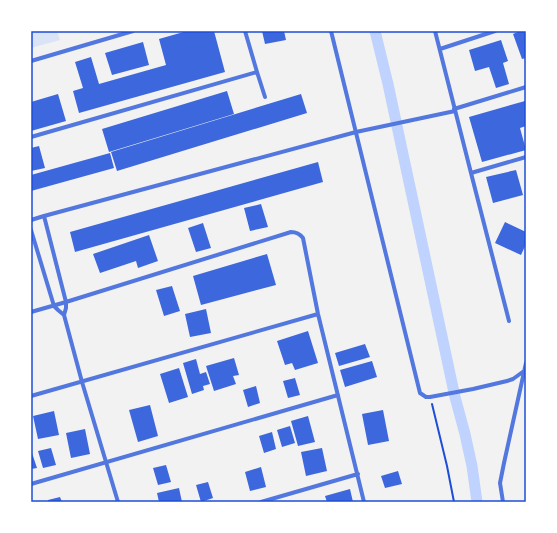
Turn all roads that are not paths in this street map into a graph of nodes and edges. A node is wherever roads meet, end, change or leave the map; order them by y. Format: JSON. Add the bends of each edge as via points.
{"nodes":[{"id":1,"x":134,"y":31,"type":"edge"},
{"id":2,"x":245,"y":31,"type":"edge"},
{"id":3,"x":331,"y":31,"type":"edge"},
{"id":4,"x":435,"y":31,"type":"edge"},
{"id":5,"x":495,"y":31,"type":"edge"},
{"id":6,"x":440,"y":49,"type":"junction"},
{"id":7,"x":31,"y":61,"type":"edge"},
{"id":8,"x":257,"y":72,"type":"junction"},
{"id":9,"x":526,"y":87,"type":"edge"},
{"id":10,"x":265,"y":97,"type":"dead end"},
{"id":11,"x":455,"y":110,"type":"junction"},
{"id":12,"x":356,"y":132,"type":"junction"},
{"id":13,"x":31,"y":137,"type":"edge"},
{"id":14,"x":526,"y":157,"type":"edge"},
{"id":15,"x":471,"y":173,"type":"junction"},
{"id":16,"x":44,"y":216,"type":"junction"},
{"id":17,"x":31,"y":220,"type":"edge"},
{"id":18,"x":31,"y":230,"type":"edge"},
{"id":19,"x":66,"y":302,"type":"junction"},
{"id":20,"x":54,"y":306,"type":"junction"},
{"id":21,"x":31,"y":312,"type":"edge"},
{"id":22,"x":318,"y":314,"type":"junction"},
{"id":23,"x":64,"y":315,"type":"junction"},
{"id":24,"x":509,"y":321,"type":"dead end"},
{"id":25,"x":526,"y":362,"type":"edge"},
{"id":26,"x":524,"y":371,"type":"junction"},
{"id":27,"x":82,"y":382,"type":"junction"},
{"id":28,"x":338,"y":395,"type":"junction"},
{"id":29,"x":31,"y":396,"type":"edge"},
{"id":30,"x":106,"y":462,"type":"junction"},
{"id":31,"x":358,"y":474,"type":"junction"},
{"id":32,"x":31,"y":484,"type":"edge"},
{"id":33,"x":118,"y":502,"type":"edge"},
{"id":34,"x":261,"y":502,"type":"edge"},
{"id":35,"x":364,"y":502,"type":"edge"},
{"id":36,"x":503,"y":502,"type":"edge"}],
"edges":[{"from":1,"to":7,"type":"street"},
{"from":2,"to":8,"type":"street"},
{"from":3,"to":12,"type":"street"},
{"from":4,"to":6,"type":"street"},
{"from":5,"to":6,"type":"street"},
{"from":6,"to":11,"type":"street"},
{"from":8,"to":10,"type":"street"},
{"from":8,"to":13,"type":"street"},
{"from":9,"to":11,"type":"street"},
{"from":11,"to":12,"type":"street"},
{"from":11,"to":15,"type":"street"},
{"from":12,"to":16,"type":"street"},
{"from":12,"to":26,"type":"street","via":[[420,393],[430,396],[473,389],[507,381]]},
{"from":14,"to":15,"type":"street"},
{"from":15,"to":24,"type":"street"},
{"from":16,"to":17,"type":"street"},
{"from":16,"to":19,"type":"street"},
{"from":18,"to":20,"type":"street"},
{"from":19,"to":20,"type":"street"},
{"from":19,"to":22,"type":"street","via":[[292,232],[303,238]]},
{"from":19,"to":23,"type":"street"},
{"from":20,"to":21,"type":"street"},
{"from":20,"to":23,"type":"street"},
{"from":22,"to":27,"type":"street"},
{"from":22,"to":28,"type":"street"},
{"from":23,"to":27,"type":"street"},
{"from":25,"to":26,"type":"street"},
{"from":26,"to":36,"type":"street","via":[[500,483]]},
{"from":27,"to":29,"type":"street"},
{"from":27,"to":30,"type":"street"},
{"from":28,"to":30,"type":"street"},
{"from":28,"to":31,"type":"street"},
{"from":30,"to":32,"type":"street"},
{"from":30,"to":33,"type":"street"},
{"from":31,"to":34,"type":"street"},
{"from":31,"to":35,"type":"street"}]}
